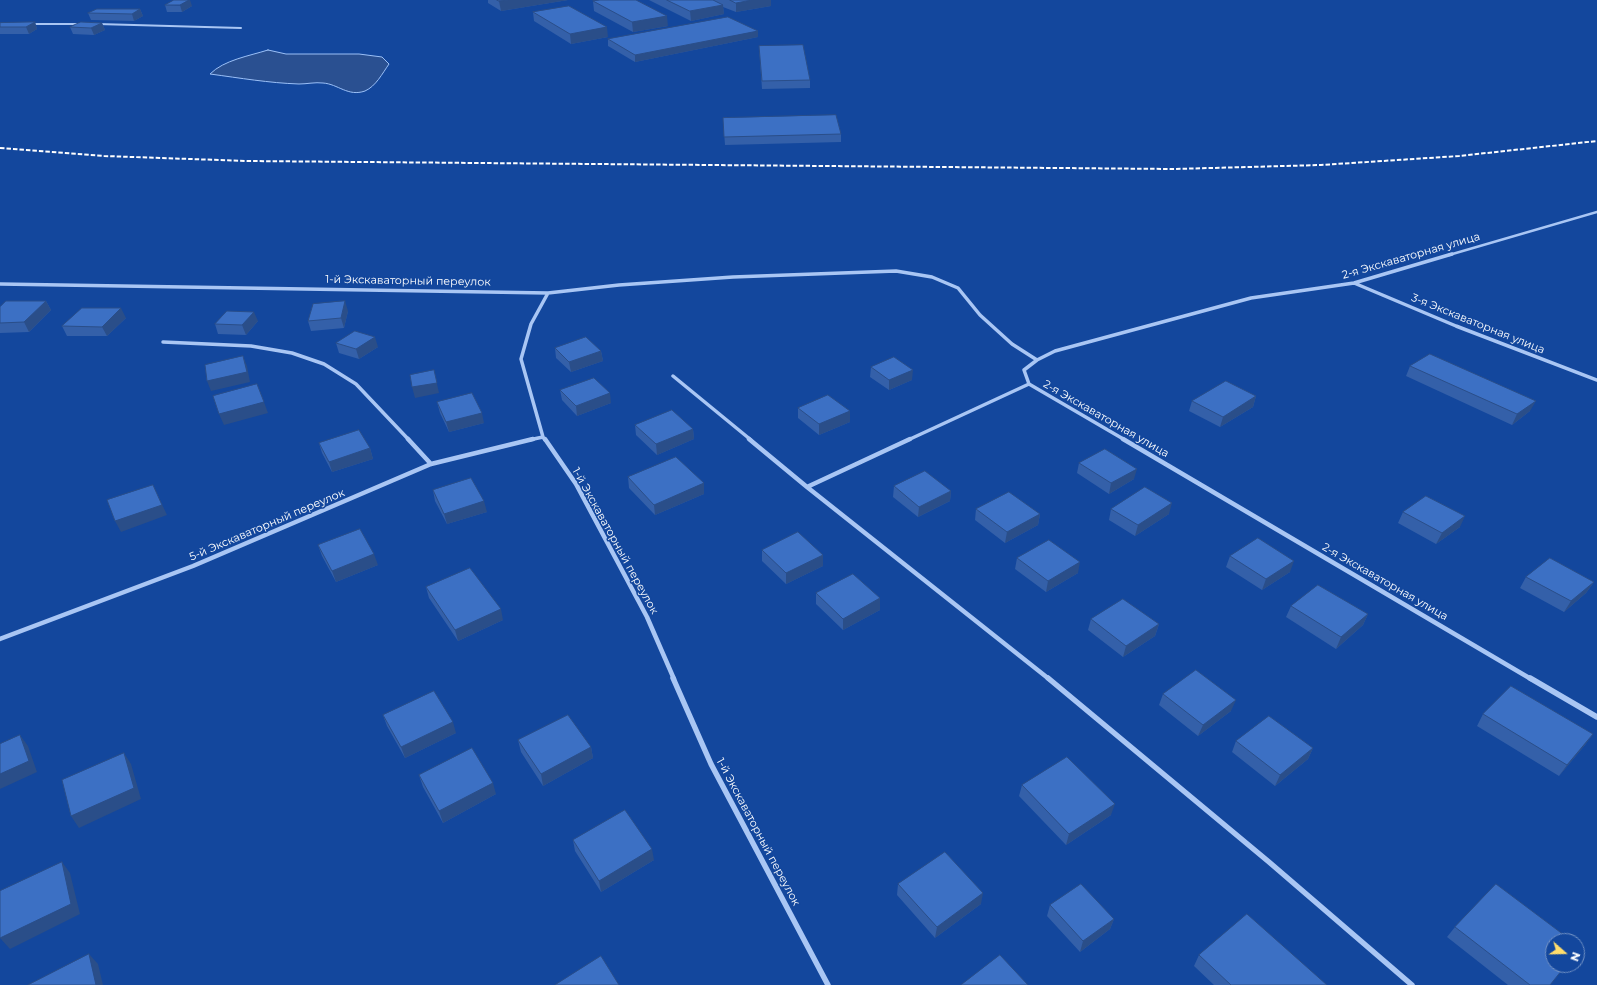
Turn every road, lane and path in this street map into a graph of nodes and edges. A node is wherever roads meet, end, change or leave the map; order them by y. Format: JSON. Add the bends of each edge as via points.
{"nodes":[{"id":1,"x":23,"y":24,"type":"edge"},
{"id":2,"x":86,"y":24,"type":"edge"},
{"id":3,"x":93,"y":24,"type":"edge"},
{"id":4,"x":241,"y":28,"type":"dead end"},
{"id":5,"x":1597,"y":212,"type":"edge"},
{"id":6,"x":1354,"y":283,"type":"junction"},
{"id":7,"x":0,"y":284,"type":"edge"},
{"id":8,"x":548,"y":293,"type":"junction"},
{"id":9,"x":162,"y":342,"type":"dead end"},
{"id":10,"x":1037,"y":360,"type":"junction"},
{"id":11,"x":673,"y":376,"type":"dead end"},
{"id":12,"x":1597,"y":380,"type":"edge"},
{"id":13,"x":1030,"y":384,"type":"junction"},
{"id":14,"x":543,"y":437,"type":"junction"},
{"id":15,"x":431,"y":464,"type":"junction"},
{"id":16,"x":807,"y":487,"type":"junction"},
{"id":17,"x":0,"y":639,"type":"edge"},
{"id":18,"x":1597,"y":717,"type":"edge"},
{"id":19,"x":828,"y":985,"type":"edge"},
{"id":20,"x":1412,"y":985,"type":"edge"}],
"edges":[{"from":1,"to":2,"type":"street"},
{"from":3,"to":4,"type":"street"},
{"from":5,"to":6,"type":"street","name":"2-я Экскаваторная улица"},
{"from":6,"to":10,"type":"street","name":"2-я Экскаваторная улица","via":[[1251,298],[1055,351]]},
{"from":6,"to":12,"type":"street","name":"3-я Экскаваторная улица","via":[[1456,326]]},
{"from":7,"to":8,"type":"street","name":"1-й Экскаваторный переулок"},
{"from":8,"to":10,"type":"street","via":[[619,285],[741,277],[896,271],[932,277],[958,288],[980,315],[1012,344]]},
{"from":8,"to":14,"type":"street","name":"1-й Экскаваторный переулок","via":[[531,324],[520,359]]},
{"from":9,"to":15,"type":"street","via":[[251,346],[292,352],[324,364],[356,384]]},
{"from":10,"to":13,"type":"street","name":"2-я Экскаваторная улица","via":[[1024,370]]},
{"from":11,"to":16,"type":"street"},
{"from":13,"to":16,"type":"street"},
{"from":13,"to":18,"type":"street","name":"2-я Экскаваторная улица"},
{"from":14,"to":15,"type":"street","name":"5-й Экскаваторный переулок"},
{"from":14,"to":19,"type":"street","name":"1-й Экскаваторный переулок","via":[[576,484],[647,617],[711,764]]},
{"from":15,"to":17,"type":"street","name":"5-й Экскаваторный переулок","via":[[192,566]]},
{"from":16,"to":20,"type":"street","via":[[1070,695]]}]}
